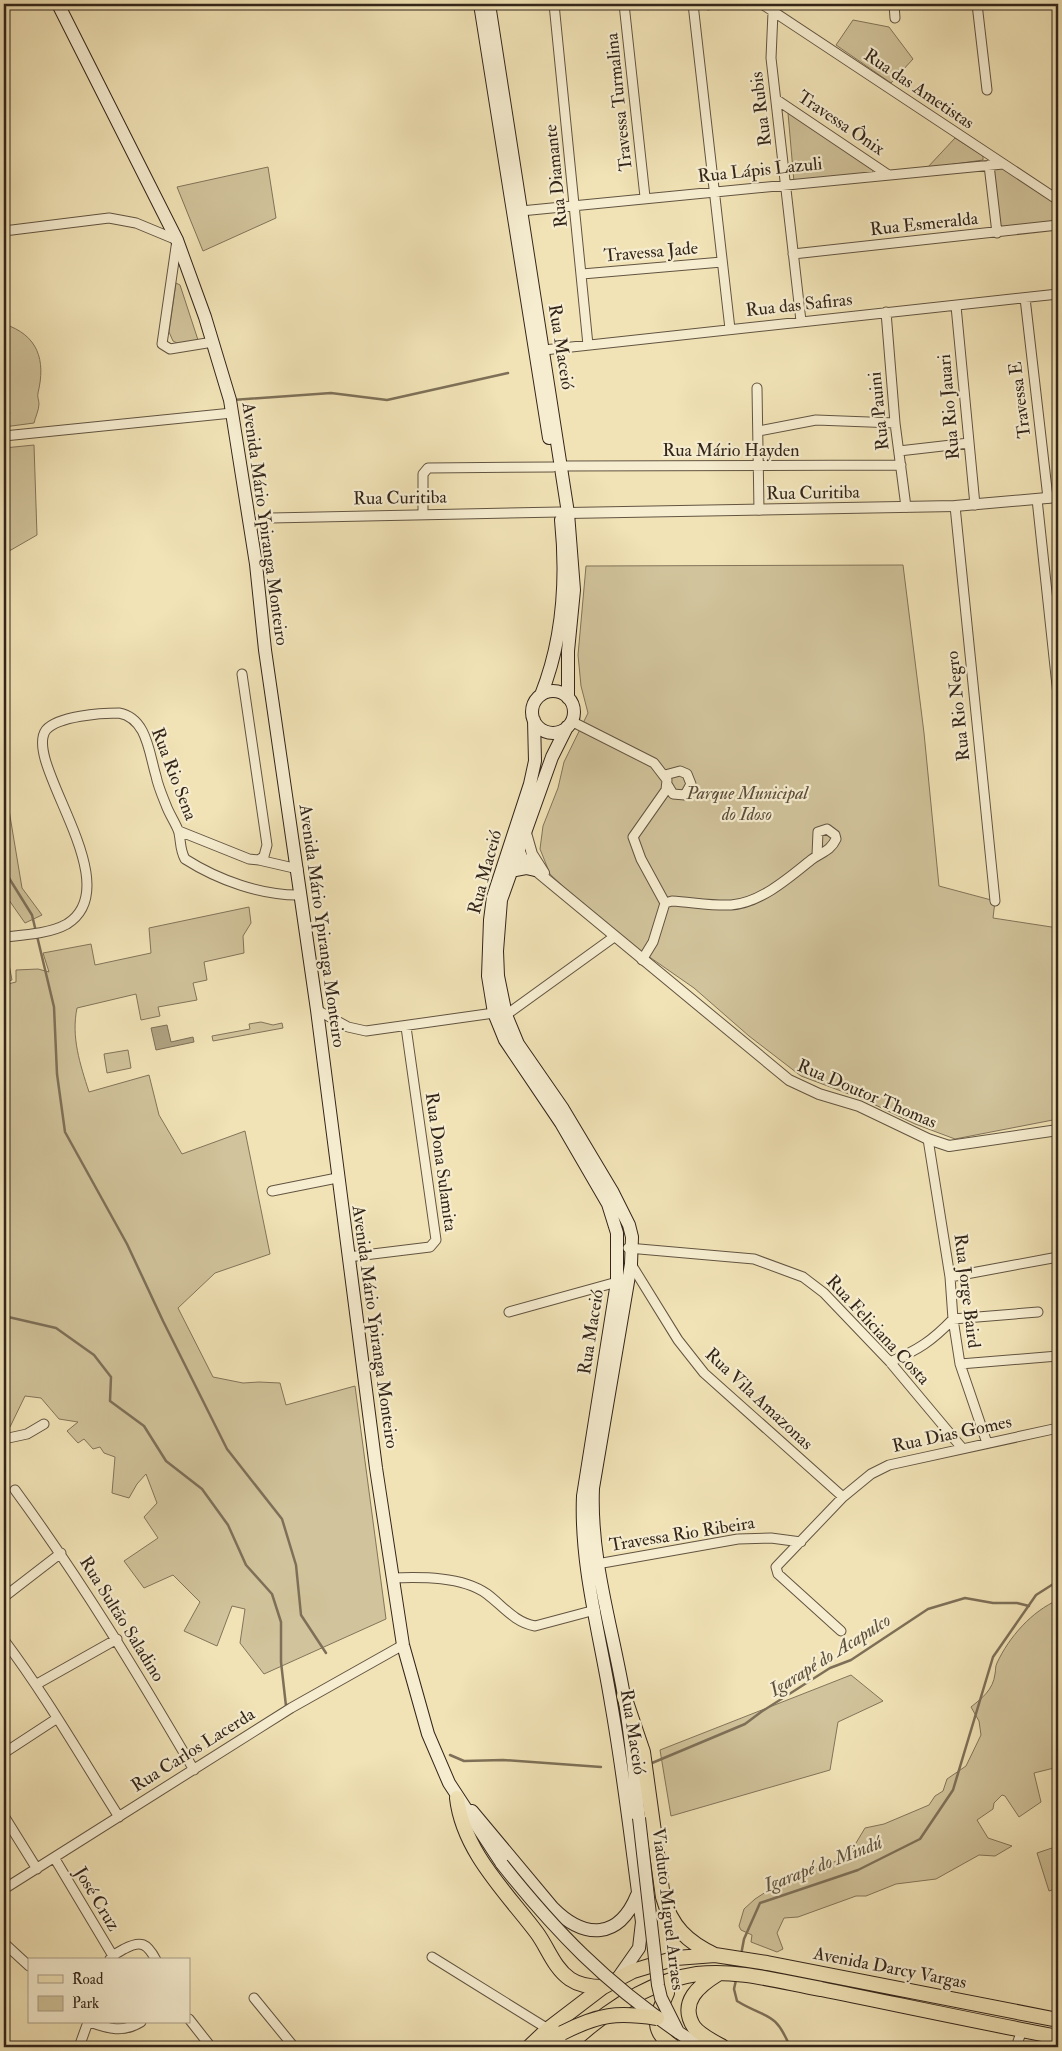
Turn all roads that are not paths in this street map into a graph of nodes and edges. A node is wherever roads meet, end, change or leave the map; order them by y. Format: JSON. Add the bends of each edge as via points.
{"nodes":[{"id":1,"x":58,"y":4,"type":"edge"},
{"id":2,"x":480,"y":4,"type":"edge"},
{"id":3,"x":489,"y":4,"type":"edge"},
{"id":4,"x":554,"y":4,"type":"edge"},
{"id":5,"x":624,"y":4,"type":"edge"},
{"id":6,"x":693,"y":4,"type":"edge"},
{"id":7,"x":762,"y":4,"type":"edge"},
{"id":8,"x":894,"y":4,"type":"edge"},
{"id":9,"x":977,"y":4,"type":"edge"},
{"id":10,"x":773,"y":12,"type":"junction"},
{"id":11,"x":895,"y":18,"type":"dead end"},
{"id":12,"x":987,"y":90,"type":"dead end"},
{"id":13,"x":777,"y":100,"type":"junction"},
{"id":14,"x":1003,"y":164,"type":"junction"},
{"id":15,"x":988,"y":165,"type":"junction"},
{"id":16,"x":887,"y":174,"type":"junction"},
{"id":17,"x":786,"y":184,"type":"junction"},
{"id":18,"x":714,"y":192,"type":"junction"},
{"id":19,"x":645,"y":198,"type":"junction"},
{"id":20,"x":1058,"y":200,"type":"edge"},
{"id":21,"x":575,"y":206,"type":"junction"},
{"id":22,"x":522,"y":211,"type":"junction"},
{"id":23,"x":1058,"y":226,"type":"edge"},
{"id":24,"x":4,"y":231,"type":"edge"},
{"id":25,"x":997,"y":232,"type":"junction"},
{"id":26,"x":177,"y":240,"type":"junction"},
{"id":27,"x":793,"y":254,"type":"junction"},
{"id":28,"x":722,"y":262,"type":"junction"},
{"id":29,"x":582,"y":274,"type":"junction"},
{"id":30,"x":1058,"y":294,"type":"edge"},
{"id":31,"x":1025,"y":298,"type":"junction"},
{"id":32,"x":956,"y":306,"type":"junction"},
{"id":33,"x":886,"y":312,"type":"junction"},
{"id":34,"x":801,"y":321,"type":"junction"},
{"id":35,"x":730,"y":329,"type":"junction"},
{"id":36,"x":213,"y":342,"type":"junction"},
{"id":37,"x":588,"y":345,"type":"junction"},
{"id":38,"x":544,"y":350,"type":"junction"},
{"id":39,"x":757,"y":388,"type":"dead end"},
{"id":40,"x":232,"y":413,"type":"junction"},
{"id":41,"x":895,"y":423,"type":"junction"},
{"id":42,"x":759,"y":431,"type":"junction"},
{"id":43,"x":4,"y":436,"type":"edge"},
{"id":44,"x":969,"y":443,"type":"junction"},
{"id":45,"x":899,"y":451,"type":"junction"},
{"id":46,"x":901,"y":465,"type":"junction"},
{"id":47,"x":758,"y":466,"type":"junction"},
{"id":48,"x":558,"y":467,"type":"junction"},
{"id":49,"x":1053,"y":498,"type":"edge"},
{"id":50,"x":1037,"y":499,"type":"junction"},
{"id":51,"x":974,"y":505,"type":"junction"},
{"id":52,"x":955,"y":506,"type":"junction"},
{"id":53,"x":906,"y":508,"type":"junction"},
{"id":54,"x":759,"y":510,"type":"junction"},
{"id":55,"x":564,"y":513,"type":"junction"},
{"id":56,"x":423,"y":514,"type":"junction"},
{"id":57,"x":271,"y":518,"type":"dead end"},
{"id":58,"x":568,"y":591,"type":"junction"},
{"id":59,"x":242,"y":674,"type":"dead end"},
{"id":60,"x":541,"y":695,"type":"junction"},
{"id":61,"x":1058,"y":695,"type":"edge"},
{"id":62,"x":568,"y":698,"type":"junction"},
{"id":63,"x":534,"y":720,"type":"junction"},
{"id":64,"x":569,"y":724,"type":"junction"},
{"id":65,"x":179,"y":831,"type":"junction"},
{"id":66,"x":519,"y":834,"type":"junction"},
{"id":67,"x":519,"y":850,"type":"junction"},
{"id":68,"x":817,"y":855,"type":"dead end"},
{"id":69,"x":259,"y":860,"type":"junction"},
{"id":70,"x":298,"y":869,"type":"junction"},
{"id":71,"x":535,"y":870,"type":"junction"},
{"id":72,"x":510,"y":871,"type":"junction"},
{"id":73,"x":547,"y":878,"type":"junction"},
{"id":74,"x":301,"y":895,"type":"junction"},
{"id":75,"x":995,"y":902,"type":"dead end"},
{"id":76,"x":665,"y":903,"type":"junction"},
{"id":77,"x":4,"y":937,"type":"edge"},
{"id":78,"x":614,"y":937,"type":"junction"},
{"id":79,"x":642,"y":960,"type":"junction"},
{"id":80,"x":317,"y":1010,"type":"junction"},
{"id":81,"x":500,"y":1014,"type":"junction"},
{"id":82,"x":406,"y":1027,"type":"junction"},
{"id":83,"x":1058,"y":1130,"type":"edge"},
{"id":84,"x":928,"y":1139,"type":"junction"},
{"id":85,"x":337,"y":1178,"type":"junction"},
{"id":86,"x":272,"y":1190,"type":"dead end"},
{"id":87,"x":618,"y":1246,"type":"junction"},
{"id":88,"x":633,"y":1250,"type":"junction"},
{"id":89,"x":348,"y":1258,"type":"junction"},
{"id":90,"x":1058,"y":1258,"type":"edge"},
{"id":91,"x":631,"y":1264,"type":"junction"},
{"id":92,"x":950,"y":1277,"type":"junction"},
{"id":93,"x":617,"y":1282,"type":"junction"},
{"id":94,"x":509,"y":1312,"type":"dead end"},
{"id":95,"x":1038,"y":1312,"type":"dead end"},
{"id":96,"x":952,"y":1318,"type":"junction"},
{"id":97,"x":1058,"y":1356,"type":"edge"},
{"id":98,"x":890,"y":1362,"type":"junction"},
{"id":99,"x":960,"y":1364,"type":"junction"},
{"id":100,"x":44,"y":1424,"type":"dead end"},
{"id":101,"x":1058,"y":1428,"type":"edge"},
{"id":102,"x":4,"y":1439,"type":"edge"},
{"id":103,"x":987,"y":1444,"type":"junction"},
{"id":104,"x":962,"y":1448,"type":"junction"},
{"id":105,"x":15,"y":1490,"type":"dead end"},
{"id":106,"x":843,"y":1497,"type":"junction"},
{"id":107,"x":801,"y":1542,"type":"junction"},
{"id":108,"x":61,"y":1553,"type":"junction"},
{"id":109,"x":597,"y":1564,"type":"junction"},
{"id":110,"x":392,"y":1578,"type":"junction"},
{"id":111,"x":4,"y":1597,"type":"edge"},
{"id":112,"x":595,"y":1610,"type":"junction"},
{"id":113,"x":841,"y":1631,"type":"dead end"},
{"id":114,"x":117,"y":1639,"type":"junction"},
{"id":115,"x":4,"y":1640,"type":"edge"},
{"id":116,"x":404,"y":1645,"type":"junction"},
{"id":117,"x":37,"y":1684,"type":"junction"},
{"id":118,"x":624,"y":1696,"type":"junction"},
{"id":119,"x":56,"y":1719,"type":"junction"},
{"id":120,"x":4,"y":1752,"type":"edge"},
{"id":121,"x":194,"y":1770,"type":"junction"},
{"id":122,"x":457,"y":1798,"type":"junction"},
{"id":123,"x":4,"y":1816,"type":"edge"},
{"id":124,"x":118,"y":1817,"type":"junction"},
{"id":125,"x":639,"y":1818,"type":"joint"},
{"id":126,"x":54,"y":1859,"type":"junction"},
{"id":127,"x":37,"y":1870,"type":"junction"},
{"id":128,"x":4,"y":1889,"type":"edge"},
{"id":129,"x":638,"y":1893,"type":"junction"},
{"id":130,"x":4,"y":1943,"type":"edge"},
{"id":131,"x":715,"y":1955,"type":"junction"},
{"id":132,"x":432,"y":1957,"type":"dead end"},
{"id":133,"x":111,"y":1958,"type":"edge"},
{"id":134,"x":155,"y":1958,"type":"edge"},
{"id":135,"x":28,"y":1965,"type":"edge"},
{"id":136,"x":722,"y":1972,"type":"junction"},
{"id":137,"x":618,"y":1978,"type":"junction"},
{"id":138,"x":673,"y":1980,"type":"junction"},
{"id":139,"x":603,"y":1987,"type":"junction"},
{"id":140,"x":254,"y":1998,"type":"dead end"},
{"id":141,"x":657,"y":2018,"type":"junction"},
{"id":142,"x":190,"y":2020,"type":"edge"},
{"id":143,"x":1058,"y":2020,"type":"edge"},
{"id":144,"x":88,"y":2024,"type":"edge"},
{"id":145,"x":95,"y":2024,"type":"edge"},
{"id":146,"x":137,"y":2024,"type":"edge"},
{"id":147,"x":548,"y":2029,"type":"junction"},
{"id":148,"x":1022,"y":2030,"type":"junction"},
{"id":149,"x":678,"y":2032,"type":"junction"},
{"id":150,"x":1058,"y":2036,"type":"edge"},
{"id":151,"x":79,"y":2047,"type":"edge"},
{"id":152,"x":211,"y":2047,"type":"edge"},
{"id":153,"x":294,"y":2047,"type":"edge"},
{"id":154,"x":529,"y":2047,"type":"edge"},
{"id":155,"x":546,"y":2047,"type":"edge"},
{"id":156,"x":567,"y":2047,"type":"edge"},
{"id":157,"x":674,"y":2047,"type":"edge"},
{"id":158,"x":701,"y":2047,"type":"edge"},
{"id":159,"x":723,"y":2047,"type":"edge"},
{"id":160,"x":1016,"y":2047,"type":"edge"}],
"edges":[{"from":1,"to":26,"type":"main road","name":"Avenida Mário Ypiranga Monteiro"},
{"from":2,"to":48,"type":"main road","name":"Rua Maceió"},
{"from":3,"to":22,"type":"main road","name":"Rua Maceió"},
{"from":4,"to":21,"type":"street","name":"Rua Diamante"},
{"from":5,"to":19,"type":"street","name":"Travessa Turmalina"},
{"from":6,"to":18,"type":"street"},
{"from":7,"to":10,"type":"street","name":"Rua das Ametistas"},
{"from":8,"to":11,"type":"street"},
{"from":9,"to":12,"type":"street"},
{"from":10,"to":13,"type":"street","name":"Rua Rubis","via":[[770,44]]},
{"from":10,"to":14,"type":"street","name":"Rua das Ametistas"},
{"from":13,"to":16,"type":"street","name":"Travessa Ônix"},
{"from":13,"to":17,"type":"street","name":"Rua Rubis"},
{"from":14,"to":15,"type":"street","name":"Rua Lápis Lazuli"},
{"from":14,"to":20,"type":"street","name":"Rua das Ametistas"},
{"from":15,"to":16,"type":"street","name":"Rua Lápis Lazuli"},
{"from":15,"to":25,"type":"street"},
{"from":16,"to":17,"type":"street","name":"Rua Lápis Lazuli"},
{"from":17,"to":18,"type":"street","name":"Rua Lápis Lazuli"},
{"from":17,"to":27,"type":"street","name":"Rua Rubis"},
{"from":18,"to":19,"type":"street","name":"Rua Lápis Lazuli"},
{"from":18,"to":28,"type":"street"},
{"from":19,"to":21,"type":"street","name":"Rua Lápis Lazuli"},
{"from":21,"to":22,"type":"street","name":"Rua Lápis Lazuli"},
{"from":21,"to":29,"type":"street","name":"Rua Diamante"},
{"from":22,"to":38,"type":"main road","name":"Rua Maceió"},
{"from":23,"to":25,"type":"street","name":"Rua Esmeralda"},
{"from":24,"to":26,"type":"street","via":[[109,218],[136,223]]},
{"from":25,"to":27,"type":"street","name":"Rua Esmeralda"},
{"from":26,"to":36,"type":"main road","name":"Avenida Mário Ypiranga Monteiro"},
{"from":26,"to":36,"type":"street","via":[[162,344],[170,349]]},
{"from":27,"to":34,"type":"street","name":"Rua Rubis"},
{"from":28,"to":29,"type":"street","name":"Travessa Jade"},
{"from":28,"to":35,"type":"street"},
{"from":29,"to":37,"type":"street","name":"Rua Diamante"},
{"from":30,"to":31,"type":"street","name":"Rua das Safiras"},
{"from":31,"to":32,"type":"street","name":"Rua das Safiras"},
{"from":31,"to":49,"type":"street","name":"Travessa E"},
{"from":32,"to":33,"type":"street","name":"Rua das Safiras"},
{"from":32,"to":44,"type":"street","name":"Rua Rio Jauari"},
{"from":33,"to":34,"type":"street","name":"Rua das Safiras"},
{"from":33,"to":41,"type":"street","name":"Rua Pauini"},
{"from":34,"to":35,"type":"street","name":"Rua das Safiras"},
{"from":35,"to":37,"type":"street","name":"Rua das Safiras"},
{"from":36,"to":40,"type":"main road","name":"Avenida Mário Ypiranga Monteiro"},
{"from":37,"to":38,"type":"street","name":"Rua das Safiras"},
{"from":38,"to":48,"type":"main road","name":"Rua Maceió"},
{"from":39,"to":42,"type":"street"},
{"from":40,"to":43,"type":"street"},
{"from":40,"to":70,"type":"main road","name":"Avenida Mário Ypiranga Monteiro"},
{"from":41,"to":42,"type":"street","via":[[816,420]]},
{"from":41,"to":45,"type":"street","name":"Rua Pauini"},
{"from":42,"to":47,"type":"street"},
{"from":44,"to":45,"type":"street"},
{"from":44,"to":51,"type":"street","name":"Rua Rio Jauari"},
{"from":45,"to":46,"type":"street","name":"Rua Pauini"},
{"from":46,"to":47,"type":"street","name":"Rua Mário Hayden"},
{"from":46,"to":53,"type":"street","name":"Rua Pauini"},
{"from":47,"to":48,"type":"street","name":"Rua Mário Hayden"},
{"from":47,"to":54,"type":"street"},
{"from":48,"to":55,"type":"main road","name":"Rua Maceió"},
{"from":48,"to":56,"type":"street","name":"Rua Mário Hayden","via":[[428,468],[423,471]]},
{"from":49,"to":50,"type":"street","name":"Rua Curitiba"},
{"from":50,"to":51,"type":"street","name":"Rua Curitiba"},
{"from":50,"to":61,"type":"street"},
{"from":51,"to":52,"type":"street","name":"Rua Curitiba"},
{"from":52,"to":53,"type":"street","name":"Rua Curitiba"},
{"from":52,"to":75,"type":"street","name":"Rua Rio Negro"},
{"from":53,"to":54,"type":"street","name":"Rua Curitiba"},
{"from":54,"to":55,"type":"street","name":"Rua Curitiba"},
{"from":55,"to":56,"type":"street","name":"Rua Curitiba"},
{"from":55,"to":58,"type":"main road","name":"Rua Maceió"},
{"from":56,"to":57,"type":"street","name":"Rua Curitiba"},
{"from":58,"to":60,"type":"main road","name":"Rua Maceió","via":[[552,666]]},
{"from":58,"to":62,"type":"main road","name":"Rua Maceió"},
{"from":59,"to":69,"type":"street","via":[[267,845],[264,856]]},
{"from":60,"to":62,"type":"main road","via":[[555,691]]},
{"from":60,"to":63,"type":"main road","via":[[532,709]]},
{"from":62,"to":64,"type":"main road","via":[[574,709]]},
{"from":63,"to":64,"type":"main road","via":[[549,732],[562,730]]},
{"from":63,"to":66,"type":"main road","name":"Rua Maceió","via":[[535,761]]},
{"from":64,"to":66,"type":"main road","name":"Rua Maceió"},
{"from":64,"to":76,"type":"street","via":[[654,762],[666,780],[666,790],[633,837]]},
{"from":65,"to":69,"type":"street","via":[[237,856]]},
{"from":65,"to":74,"type":"street","name":"Rua Rio Sena","via":[[181,851],[192,864],[237,884],[283,896]]},
{"from":65,"to":77,"type":"street","name":"Rua Rio Sena","via":[[171,819],[155,775],[142,729],[133,719],[127,714],[112,713],[69,719],[52,725],[44,735],[46,761],[77,838],[88,881],[85,903],[66,924]]},
{"from":66,"to":67,"type":"main road","name":"Rua Maceió"},
{"from":66,"to":73,"type":"street","name":"Rua Doutor Thomas"},
{"from":66,"to":81,"type":"main road","name":"Rua Maceió","via":[[493,897],[490,920],[488,976]]},
{"from":67,"to":71,"type":"street","name":"Rua Doutor Thomas","via":[[522,858]]},
{"from":67,"to":72,"type":"main road","name":"Rua Maceió"},
{"from":68,"to":76,"type":"street","via":[[752,900],[730,905]]},
{"from":69,"to":70,"type":"street"},
{"from":70,"to":74,"type":"main road","name":"Avenida Mário Ypiranga Monteiro"},
{"from":71,"to":72,"type":"main road"},
{"from":71,"to":73,"type":"street","name":"Rua Doutor Thomas"},
{"from":72,"to":81,"type":"main road","name":"Rua Maceió","via":[[501,900],[497,951]]},
{"from":73,"to":78,"type":"street","name":"Rua Doutor Thomas"},
{"from":74,"to":80,"type":"main road","name":"Avenida Mário Ypiranga Monteiro"},
{"from":76,"to":79,"type":"street","via":[[653,942]]},
{"from":78,"to":79,"type":"street","name":"Rua Doutor Thomas"},
{"from":78,"to":81,"type":"street"},
{"from":79,"to":84,"type":"street","name":"Rua Doutor Thomas","via":[[789,1080],[819,1094],[859,1106]]},
{"from":80,"to":82,"type":"street","via":[[348,1027],[366,1031]]},
{"from":80,"to":85,"type":"main road","name":"Avenida Mário Ypiranga Monteiro"},
{"from":81,"to":82,"type":"street"},
{"from":81,"to":87,"type":"main road","name":"Rua Maceió","via":[[505,1040],[561,1123],[608,1204]]},
{"from":81,"to":88,"type":"main road","name":"Rua Maceió","via":[[612,1191],[629,1225]]},
{"from":82,"to":89,"type":"street","name":"Rua Dona Sulamita","via":[[435,1243],[430,1247]]},
{"from":83,"to":84,"type":"street","name":"Rua Doutor Thomas","via":[[959,1146]]},
{"from":84,"to":92,"type":"street","name":"Rua Jorge Baird"},
{"from":85,"to":86,"type":"street"},
{"from":85,"to":89,"type":"main road","name":"Avenida Mário Ypiranga Monteiro"},
{"from":87,"to":88,"type":"street","name":"Rua Feliciana Costa"},
{"from":87,"to":93,"type":"main road","name":"Rua Maceió"},
{"from":88,"to":91,"type":"main road","name":"Rua Maceió"},
{"from":88,"to":98,"type":"street","name":"Rua Feliciana Costa","via":[[754,1259],[803,1277],[824,1293]]},
{"from":89,"to":110,"type":"main road","name":"Avenida Mário Ypiranga Monteiro"},
{"from":90,"to":92,"type":"street"},
{"from":91,"to":106,"type":"street","name":"Rua Vila Amazonas","via":[[678,1340],[704,1373]]},
{"from":91,"to":109,"type":"main road","name":"Rua Maceió","via":[[593,1488],[593,1537]]},
{"from":92,"to":96,"type":"street","name":"Rua Jorge Baird"},
{"from":93,"to":94,"type":"street"},
{"from":93,"to":112,"type":"main road","name":"Rua Maceió","via":[[583,1496],[583,1536]]},
{"from":95,"to":96,"type":"street"},
{"from":96,"to":98,"type":"street","via":[[938,1336],[914,1352]]},
{"from":96,"to":99,"type":"street","name":"Rua Jorge Baird"},
{"from":97,"to":99,"type":"street"},
{"from":98,"to":104,"type":"street","name":"Rua Feliciana Costa"},
{"from":99,"to":103,"type":"street","name":"Rua Jorge Baird"},
{"from":100,"to":102,"type":"street","via":[[27,1434]]},
{"from":101,"to":103,"type":"street","name":"Rua Dias Gomes"},
{"from":103,"to":104,"type":"street","name":"Rua Dias Gomes"},
{"from":104,"to":106,"type":"street","name":"Rua Dias Gomes","via":[[883,1467]]},
{"from":105,"to":108,"type":"street","name":"Rua Sultão Saladino"},
{"from":106,"to":107,"type":"street","name":"Rua Dias Gomes"},
{"from":107,"to":109,"type":"street","name":"Travessa Rio Ribeira","via":[[771,1538],[738,1539]]},
{"from":107,"to":113,"type":"street","name":"Rua Dias Gomes","via":[[777,1563],[778,1574]]},
{"from":108,"to":111,"type":"street"},
{"from":108,"to":114,"type":"street","name":"Rua Sultão Saladino"},
{"from":109,"to":118,"type":"main road","name":"Rua Maceió"},
{"from":110,"to":112,"type":"street","via":[[411,1577],[472,1586],[525,1624],[534,1626]]},
{"from":110,"to":116,"type":"main road","name":"Avenida Mário Ypiranga Monteiro"},
{"from":112,"to":129,"type":"main road","name":"Rua Maceió","via":[[619,1748]]},
{"from":114,"to":117,"type":"street"},
{"from":114,"to":121,"type":"street","name":"Rua Sultão Saladino"},
{"from":115,"to":117,"type":"street"},
{"from":116,"to":121,"type":"street","name":"Rua Carlos Lacerda","via":[[321,1689]]},
{"from":116,"to":122,"type":"main road","name":"Avenida Mário Ypiranga Monteiro","via":[[428,1734]]},
{"from":117,"to":119,"type":"street"},
{"from":118,"to":125,"type":"main road","name":"Rua Maceió"},
{"from":118,"to":131,"type":"main road","via":[[643,1752],[667,1913],[687,1939]]},
{"from":119,"to":120,"type":"street"},
{"from":119,"to":124,"type":"street"},
{"from":121,"to":124,"type":"street","name":"Rua Carlos Lacerda"},
{"from":122,"to":129,"type":"main road","via":[[484,1824],[552,1908],[576,1926],[589,1931],[607,1930],[619,1924],[631,1910]]},
{"from":122,"to":139,"type":"main road","via":[[460,1821],[467,1836],[490,1874],[538,1935],[562,1973],[577,1983]]},
{"from":122,"to":141,"type":"main road","name":"Avenida Mário Ypiranga Monteiro","bridge":true,"via":[[502,1864],[576,1950]]},
{"from":123,"to":127,"type":"street"},
{"from":124,"to":126,"type":"street","name":"Rua Carlos Lacerda"},
{"from":125,"to":149,"type":"main road","name":"Viaduto Miguel Arraes","bridge":true,"via":[[658,1985]]},
{"from":126,"to":127,"type":"street","name":"Rua Carlos Lacerda"},
{"from":126,"to":133,"type":"street","name":"José Cruz"},
{"from":127,"to":128,"type":"street","name":"Rua Carlos Lacerda"},
{"from":129,"to":137,"type":"main road","name":"Rua Maceió","via":[[641,1941],[635,1956]]},
{"from":130,"to":135,"type":"street"},
{"from":131,"to":137,"type":"main road","via":[[676,1958]]},
{"from":131,"to":143,"type":"main road","name":"Avenida Darcy Vargas"},
{"from":132,"to":147,"type":"street"},
{"from":133,"to":134,"type":"street","via":[[134,1943],[149,1947]]},
{"from":136,"to":138,"type":"main road","name":"Avenida Darcy Vargas"},
{"from":136,"to":148,"type":"main road","name":"Avenida Darcy Vargas"},
{"from":136,"to":159,"type":"main road","via":[[695,1991],[690,2008],[694,2027]]},
{"from":137,"to":139,"type":"main road"},
{"from":138,"to":156,"type":"main road","name":"Avenida Darcy Vargas","via":[[612,2010]]},
{"from":138,"to":157,"type":"main road","via":[[657,2023],[660,2038]]},
{"from":139,"to":147,"type":"main road"},
{"from":140,"to":153,"type":"street"},
{"from":141,"to":149,"type":"main road","bridge":true},
{"from":141,"to":155,"type":"main road","bridge":true,"via":[[612,2014],[581,2023]]},
{"from":142,"to":152,"type":"street"},
{"from":144,"to":151,"type":"street"},
{"from":145,"to":146,"type":"street","via":[[114,2030]]},
{"from":147,"to":154,"type":"main road"},
{"from":148,"to":150,"type":"main road","name":"Avenida Darcy Vargas"},
{"from":148,"to":160,"type":"street"},
{"from":149,"to":158,"type":"main road"}]}
